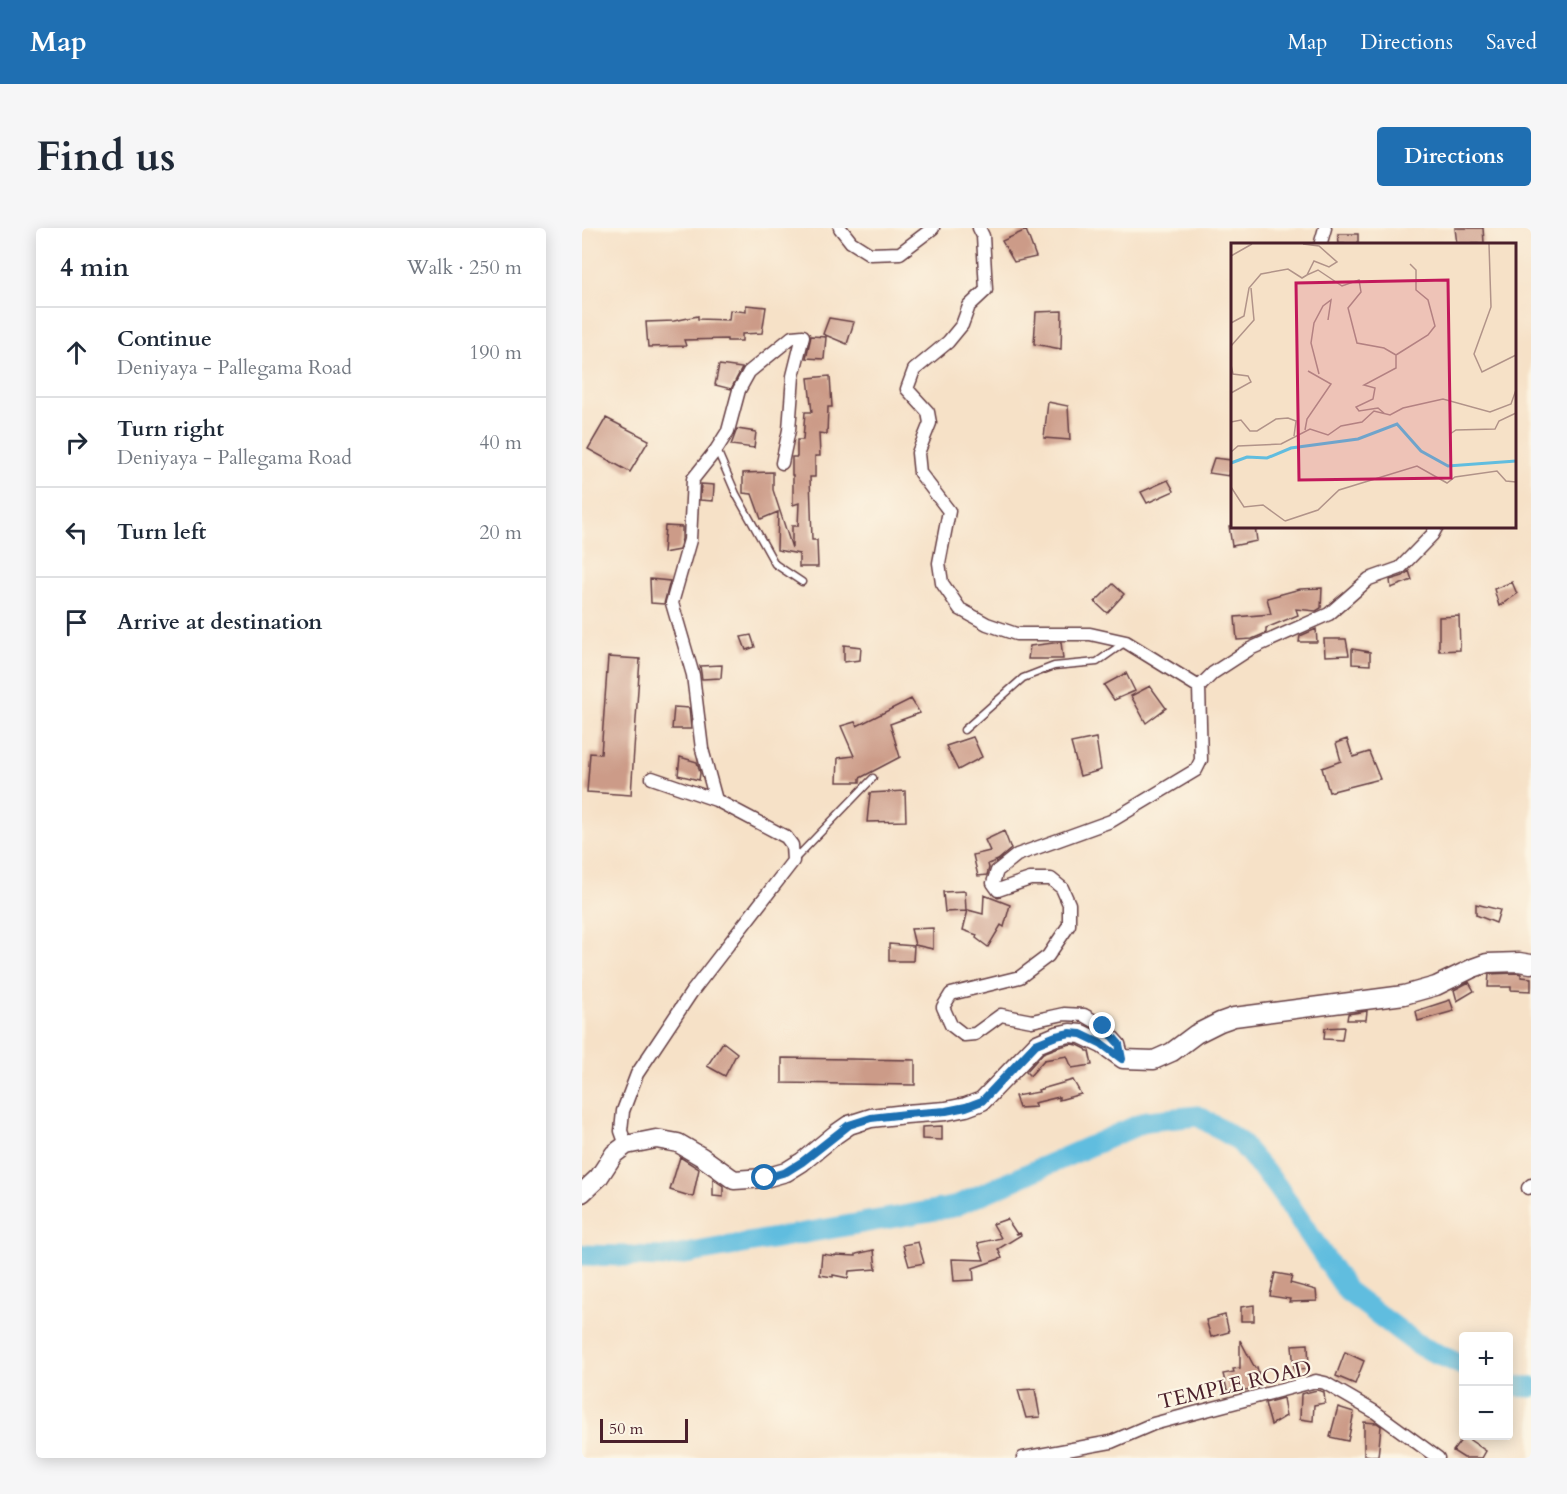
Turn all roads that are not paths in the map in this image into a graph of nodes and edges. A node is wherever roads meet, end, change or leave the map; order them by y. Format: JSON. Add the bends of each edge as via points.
{"nodes":[{"id":1,"x":840,"y":228,"type":"edge"},
{"id":2,"x":933,"y":228,"type":"edge"},
{"id":3,"x":979,"y":228,"type":"edge"},
{"id":4,"x":1325,"y":228,"type":"edge"},
{"id":5,"x":1322,"y":243,"type":"edge"},
{"id":6,"x":717,"y":450,"type":"junction"},
{"id":7,"x":782,"y":463,"type":"dead end"},
{"id":8,"x":1436,"y":528,"type":"edge"},
{"id":9,"x":802,"y":582,"type":"dead end"},
{"id":10,"x":1126,"y":642,"type":"junction"},
{"id":11,"x":1199,"y":687,"type":"junction"},
{"id":12,"x":964,"y":730,"type":"dead end"},
{"id":13,"x":652,"y":778,"type":"dead end"},
{"id":14,"x":873,"y":778,"type":"dead end"},
{"id":15,"x":716,"y":800,"type":"junction"},
{"id":16,"x":793,"y":861,"type":"junction"},
{"id":17,"x":1531,"y":964,"type":"edge"},
{"id":18,"x":1122,"y":1059,"type":"junction"},
{"id":19,"x":626,"y":1145,"type":"junction"},
{"id":20,"x":582,"y":1192,"type":"edge"},
{"id":21,"x":1023,"y":1458,"type":"edge"},
{"id":22,"x":1438,"y":1458,"type":"edge"}],
"edges":[{"from":1,"to":2,"type":"street","via":[[851,242],[870,254],[900,253]]},
{"from":3,"to":10,"type":"street","via":[[983,236],[986,290],[969,306],[962,325],[948,342],[914,370],[907,389],[928,412],[930,423],[918,453],[920,473],[949,511],[939,563],[942,583],[960,609],[1016,634],[1090,634]]},
{"from":4,"to":5,"type":"street"},
{"from":6,"to":7,"type":"street","via":[[749,372],[792,337],[803,336],[793,376]]},
{"from":6,"to":9,"type":"lane","via":[[736,494],[775,564]]},
{"from":6,"to":15,"type":"street","via":[[693,479],[690,540],[672,603],[693,675],[702,749]]},
{"from":8,"to":11,"type":"street","via":[[1400,568],[1369,579],[1329,614],[1250,648]]},
{"from":10,"to":11,"type":"street"},
{"from":10,"to":12,"type":"lane","via":[[1097,662],[1054,666],[1023,678]]},
{"from":11,"to":18,"type":"street","via":[[1201,760],[1196,770],[1111,821],[1017,855],[997,871],[993,883],[998,890],[1030,879],[1051,879],[1062,888],[1069,904],[1069,925],[1048,956],[1020,977],[951,994],[944,1007],[951,1025],[964,1035],[975,1034],[1000,1015],[1032,1021],[1064,1014],[1084,1015],[1103,1026],[1119,1044]]},
{"from":13,"to":15,"type":"street"},
{"from":14,"to":16,"type":"lane"},
{"from":15,"to":16,"type":"street","via":[[786,837],[792,845]]},
{"from":16,"to":19,"type":"street","via":[[691,993],[637,1074],[623,1111],[621,1131]]},
{"from":17,"to":18,"type":"main road","via":[[1487,963],[1436,986],[1404,995],[1234,1017],[1196,1034],[1154,1060]]},
{"from":18,"to":19,"type":"main road","via":[[1081,1034],[1056,1036],[1036,1044],[982,1101],[946,1111],[871,1118],[849,1125],[802,1162],[765,1178],[734,1180],[678,1143],[656,1139]]},
{"from":19,"to":20,"type":"main road"},
{"from":21,"to":22,"type":"street","name":"TEMPLE ROAD","via":[[1111,1442],[1153,1424],[1316,1381],[1375,1412]]}]}
